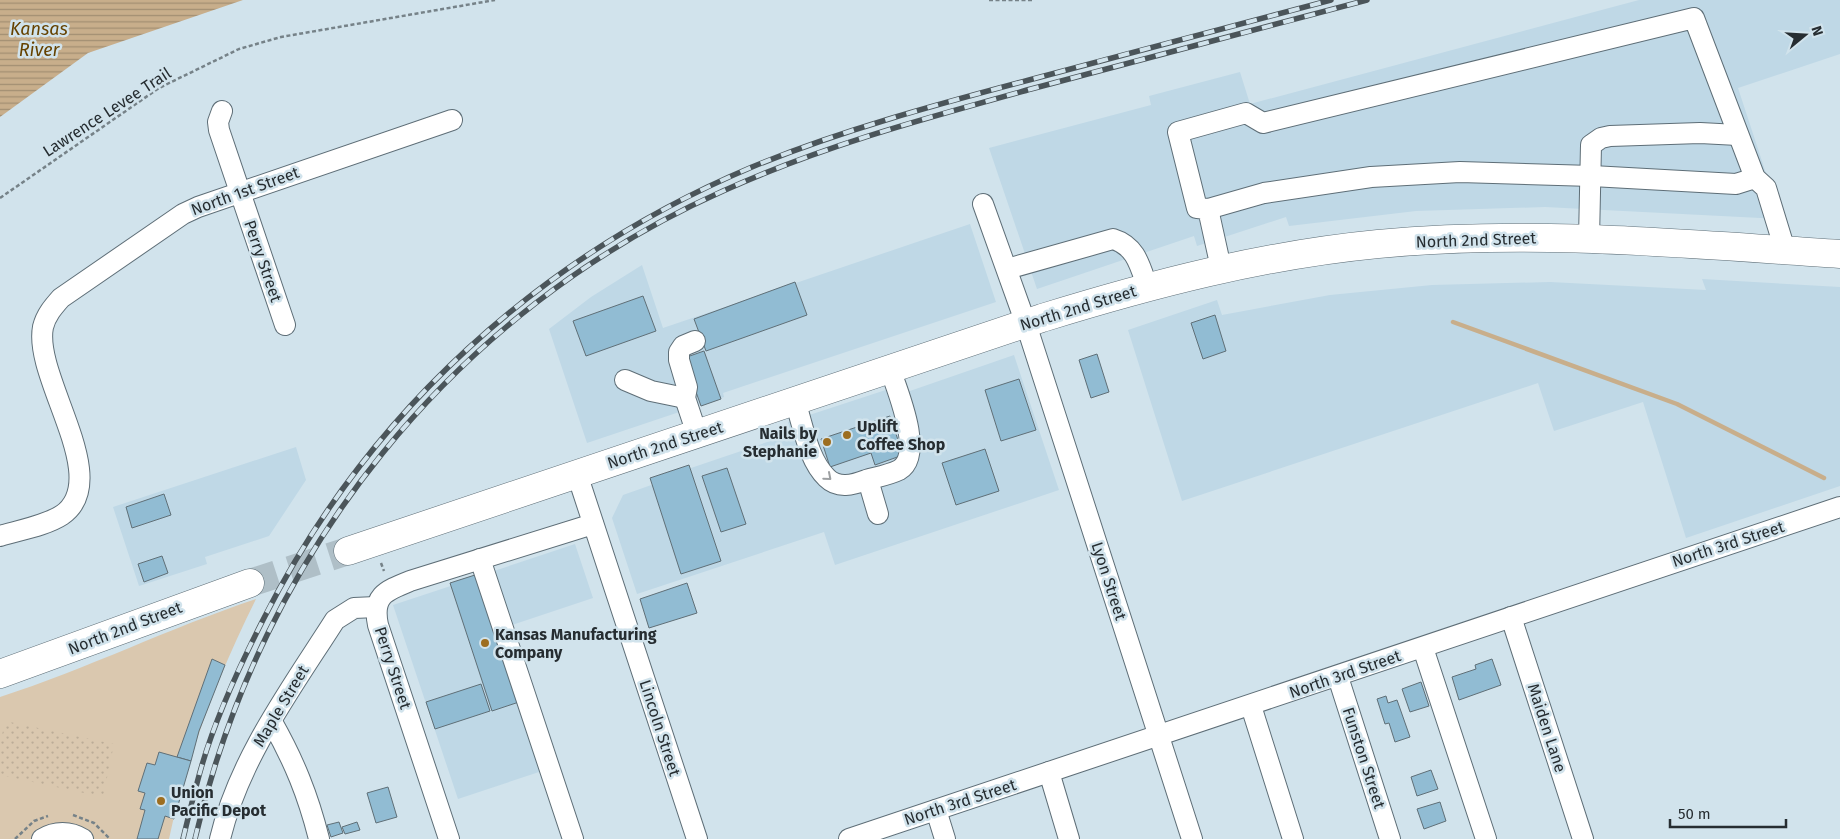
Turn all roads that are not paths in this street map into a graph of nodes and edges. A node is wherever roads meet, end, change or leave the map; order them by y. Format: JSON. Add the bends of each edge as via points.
{"nodes":[{"id":1,"x":222,"y":111,"type":"dead end"},
{"id":2,"x":452,"y":120,"type":"dead end"},
{"id":3,"x":1738,"y":134,"type":"junction"},
{"id":4,"x":1592,"y":176,"type":"junction"},
{"id":5,"x":1755,"y":178,"type":"junction"},
{"id":6,"x":240,"y":191,"type":"junction"},
{"id":7,"x":983,"y":204,"type":"dead end"},
{"id":8,"x":1208,"y":209,"type":"junction"},
{"id":9,"x":1589,"y":239,"type":"junction"},
{"id":10,"x":1785,"y":250,"type":"junction"},
{"id":11,"x":1840,"y":254,"type":"edge"},
{"id":12,"x":1221,"y":268,"type":"junction"},
{"id":13,"x":1007,"y":269,"type":"junction"},
{"id":14,"x":1147,"y":286,"type":"junction"},
{"id":15,"x":1026,"y":324,"type":"junction"},
{"id":16,"x":285,"y":325,"type":"dead end"},
{"id":17,"x":695,"y":341,"type":"dead end"},
{"id":18,"x":890,"y":369,"type":"junction"},
{"id":19,"x":625,"y":380,"type":"dead end"},
{"id":20,"x":685,"y":398,"type":"junction"},
{"id":21,"x":795,"y":401,"type":"junction"},
{"id":22,"x":697,"y":434,"type":"junction"},
{"id":23,"x":577,"y":474,"type":"junction"},
{"id":24,"x":868,"y":480,"type":"junction"},
{"id":25,"x":1840,"y":507,"type":"edge"},
{"id":26,"x":878,"y":514,"type":"dead end"},
{"id":27,"x":593,"y":524,"type":"junction"},
{"id":28,"x":0,"y":536,"type":"edge"},
{"id":29,"x":348,"y":550,"type":"tunnel mouth"},
{"id":30,"x":480,"y":559,"type":"junction"},
{"id":31,"x":250,"y":583,"type":"tunnel mouth"},
{"id":32,"x":376,"y":607,"type":"junction"},
{"id":33,"x":1511,"y":617,"type":"junction"},
{"id":34,"x":1423,"y":648,"type":"junction"},
{"id":35,"x":0,"y":674,"type":"edge"},
{"id":36,"x":1338,"y":677,"type":"junction"},
{"id":37,"x":1251,"y":706,"type":"junction"},
{"id":38,"x":272,"y":722,"type":"junction"},
{"id":39,"x":1159,"y":735,"type":"junction"},
{"id":40,"x":1048,"y":772,"type":"junction"},
{"id":41,"x":936,"y":810,"type":"junction"},
{"id":42,"x":42,"y":839,"type":"edge"},
{"id":43,"x":83,"y":839,"type":"edge"},
{"id":44,"x":220,"y":839,"type":"edge"},
{"id":45,"x":319,"y":839,"type":"edge"},
{"id":46,"x":449,"y":839,"type":"edge"},
{"id":47,"x":573,"y":839,"type":"edge"},
{"id":48,"x":697,"y":839,"type":"edge"},
{"id":49,"x":849,"y":839,"type":"edge"},
{"id":50,"x":945,"y":839,"type":"edge"},
{"id":51,"x":1069,"y":839,"type":"edge"},
{"id":52,"x":1192,"y":839,"type":"edge"},
{"id":53,"x":1293,"y":839,"type":"edge"},
{"id":54,"x":1390,"y":839,"type":"edge"},
{"id":55,"x":1486,"y":839,"type":"edge"},
{"id":56,"x":1583,"y":839,"type":"edge"}],
"edges":[{"from":1,"to":6,"type":"street","name":"Perry Street","via":[[219,130]]},
{"from":2,"to":6,"type":"street","name":"North 1st Street"},
{"from":3,"to":4,"type":"street","via":[[1601,138],[1591,145]]},
{"from":3,"to":5,"type":"street"},
{"from":3,"to":8,"type":"street","via":[[1694,18],[1263,123],[1246,113],[1178,132],[1197,208]]},
{"from":4,"to":5,"type":"street","via":[[1736,184]]},
{"from":4,"to":8,"type":"street","via":[[1460,172],[1370,177],[1264,193]]},
{"from":4,"to":9,"type":"street"},
{"from":5,"to":10,"type":"street","via":[[1766,188]]},
{"from":6,"to":16,"type":"street","name":"Perry Street"},
{"from":6,"to":28,"type":"street","name":"North 1st Street","via":[[183,214],[61,298],[50,310],[43,327],[44,353],[80,472],[80,489],[68,510],[54,519]]},
{"from":7,"to":13,"type":"street","name":"Lyon Street"},
{"from":8,"to":12,"type":"street"},
{"from":9,"to":10,"type":"highway","name":"North 2nd Street"},
{"from":9,"to":12,"type":"highway","name":"North 2nd Street","via":[[1470,238],[1387,243]]},
{"from":10,"to":11,"type":"highway","name":"North 2nd Street"},
{"from":12,"to":14,"type":"highway","name":"North 2nd Street"},
{"from":13,"to":14,"type":"street","via":[[1113,239],[1125,242],[1137,259]]},
{"from":13,"to":15,"type":"street","name":"Lyon Street"},
{"from":14,"to":15,"type":"highway","name":"North 2nd Street"},
{"from":15,"to":18,"type":"highway","name":"North 2nd Street"},
{"from":15,"to":39,"type":"street","name":"Lyon Street"},
{"from":17,"to":20,"type":"street","via":[[683,346],[679,352],[687,387]]},
{"from":18,"to":21,"type":"highway","name":"North 2nd Street"},
{"from":18,"to":24,"type":"street","via":[[907,422],[909,455],[900,469]]},
{"from":19,"to":20,"type":"street","via":[[651,391]]},
{"from":20,"to":22,"type":"street"},
{"from":21,"to":22,"type":"highway","name":"North 2nd Street"},
{"from":21,"to":24,"type":"street","one_way":true,"via":[[814,459],[828,479],[845,486]]},
{"from":22,"to":23,"type":"highway","name":"North 2nd Street"},
{"from":23,"to":27,"type":"street","name":"Lincoln Street"},
{"from":23,"to":29,"type":"highway","name":"North 2nd Street"},
{"from":24,"to":26,"type":"street"},
{"from":25,"to":33,"type":"street","name":"North 3rd Street"},
{"from":27,"to":30,"type":"street","name":"Perry Street"},
{"from":27,"to":48,"type":"street","name":"Lincoln Street"},
{"from":30,"to":32,"type":"street","name":"Perry Street","via":[[401,585],[385,593]]},
{"from":30,"to":47,"type":"street"},
{"from":31,"to":35,"type":"highway","name":"North 2nd Street"},
{"from":32,"to":38,"type":"street","name":"Maple Street","via":[[354,608],[334,620]]},
{"from":32,"to":46,"type":"street","name":"Perry Street","via":[[378,625]]},
{"from":33,"to":34,"type":"street","name":"North 3rd Street"},
{"from":33,"to":56,"type":"street","name":"Maiden Lane"},
{"from":34,"to":36,"type":"street","name":"North 3rd Street"},
{"from":34,"to":55,"type":"street"},
{"from":36,"to":37,"type":"street","name":"North 3rd Street"},
{"from":36,"to":54,"type":"street","name":"Funston Street"},
{"from":37,"to":39,"type":"street","name":"North 3rd Street"},
{"from":37,"to":53,"type":"street"},
{"from":38,"to":44,"type":"street","name":"Maple Street","via":[[238,784]]},
{"from":38,"to":45,"type":"street","via":[[310,800]]},
{"from":39,"to":40,"type":"street","name":"North 3rd Street"},
{"from":39,"to":52,"type":"street","name":"Lyon Street"},
{"from":40,"to":41,"type":"street","name":"North 3rd Street"},
{"from":40,"to":51,"type":"street"},
{"from":41,"to":49,"type":"street","name":"North 3rd Street"},
{"from":41,"to":50,"type":"street"},
{"from":42,"to":43,"type":"street","via":[[70,833]]}]}
